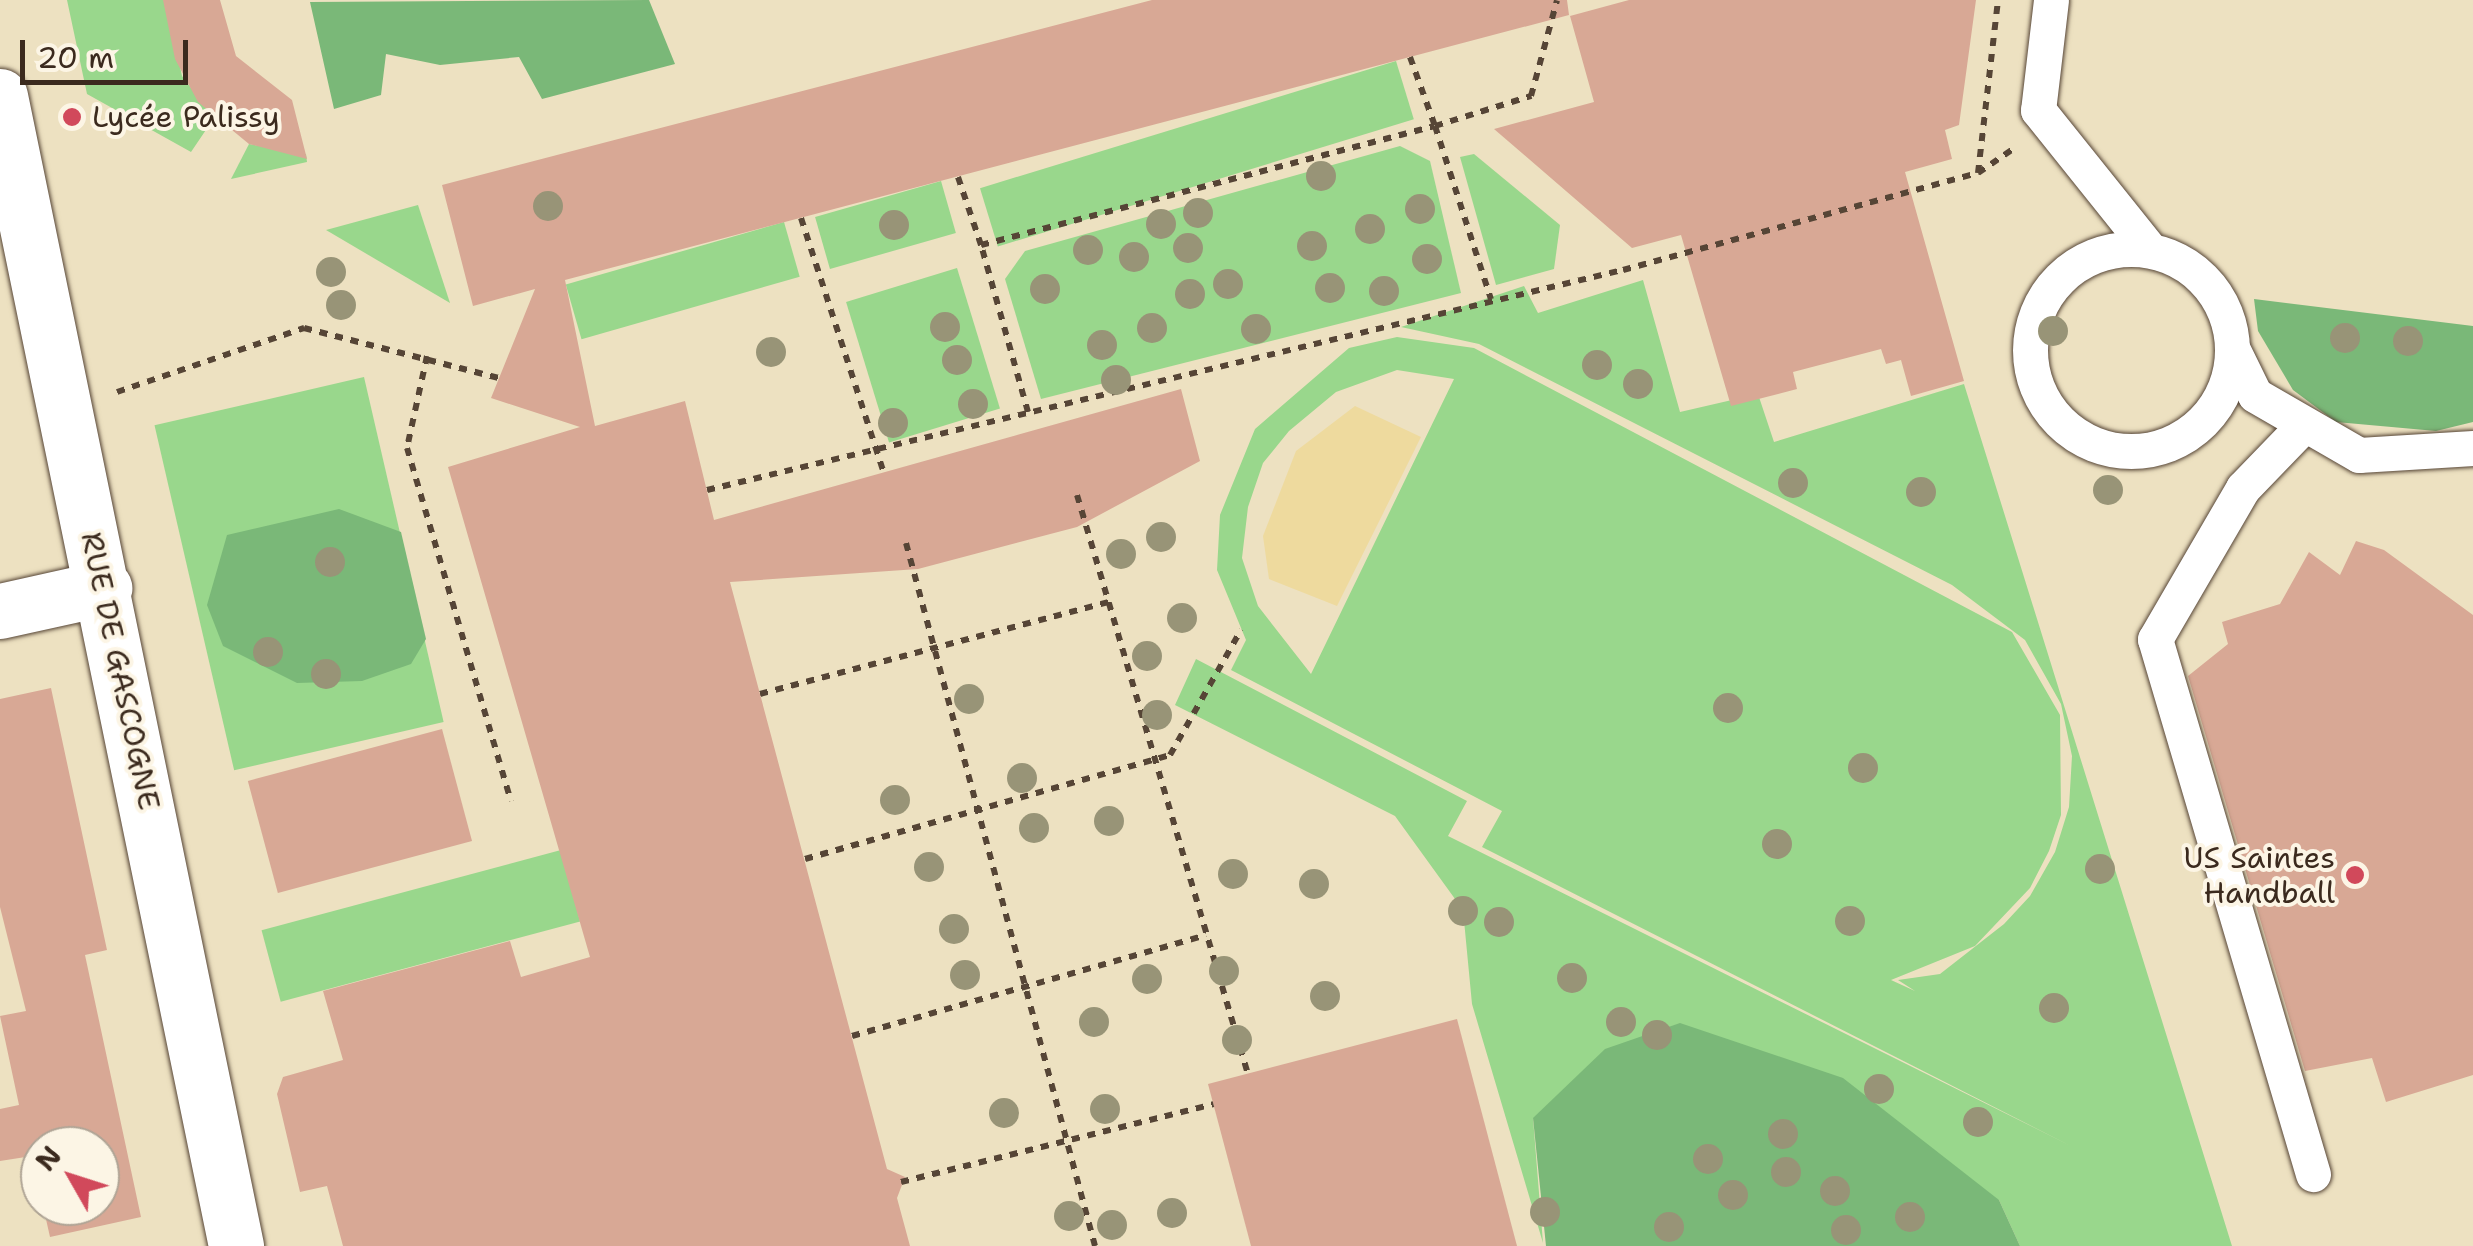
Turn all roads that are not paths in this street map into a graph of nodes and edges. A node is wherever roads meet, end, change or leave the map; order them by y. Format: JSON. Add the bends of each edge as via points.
{"nodes":[{"id":1,"x":2051,"y":0,"type":"edge"},
{"id":2,"x":0,"y":96,"type":"edge"},
{"id":3,"x":2150,"y":250,"type":"junction"},
{"id":4,"x":2232,"y":348,"type":"junction"},
{"id":5,"x":2300,"y":429,"type":"junction"},
{"id":6,"x":2473,"y":448,"type":"edge"},
{"id":7,"x":104,"y":588,"type":"junction"},
{"id":8,"x":0,"y":612,"type":"edge"},
{"id":9,"x":2313,"y":1174,"type":"dead end"},
{"id":10,"x":236,"y":1246,"type":"edge"}],
"edges":[{"from":1,"to":3,"type":"lane","via":[[2038,110]]},
{"from":2,"to":7,"type":"street","name":"RUE DE GASCOGNE"},
{"from":3,"to":4,"type":"lane","via":[[2209,284]]},
{"from":3,"to":4,"type":"lane","via":[[2086,259],[2039,306],[2032,371],[2064,427],[2125,451],[2188,433],[2228,381]]},
{"from":4,"to":5,"type":"lane","via":[[2256,395]]},
{"from":5,"to":6,"type":"lane","via":[[2359,455]]},
{"from":5,"to":9,"type":"lane","via":[[2242,488],[2155,639]]},
{"from":7,"to":8,"type":"street"},
{"from":7,"to":10,"type":"street","name":"RUE DE GASCOGNE"}]}
